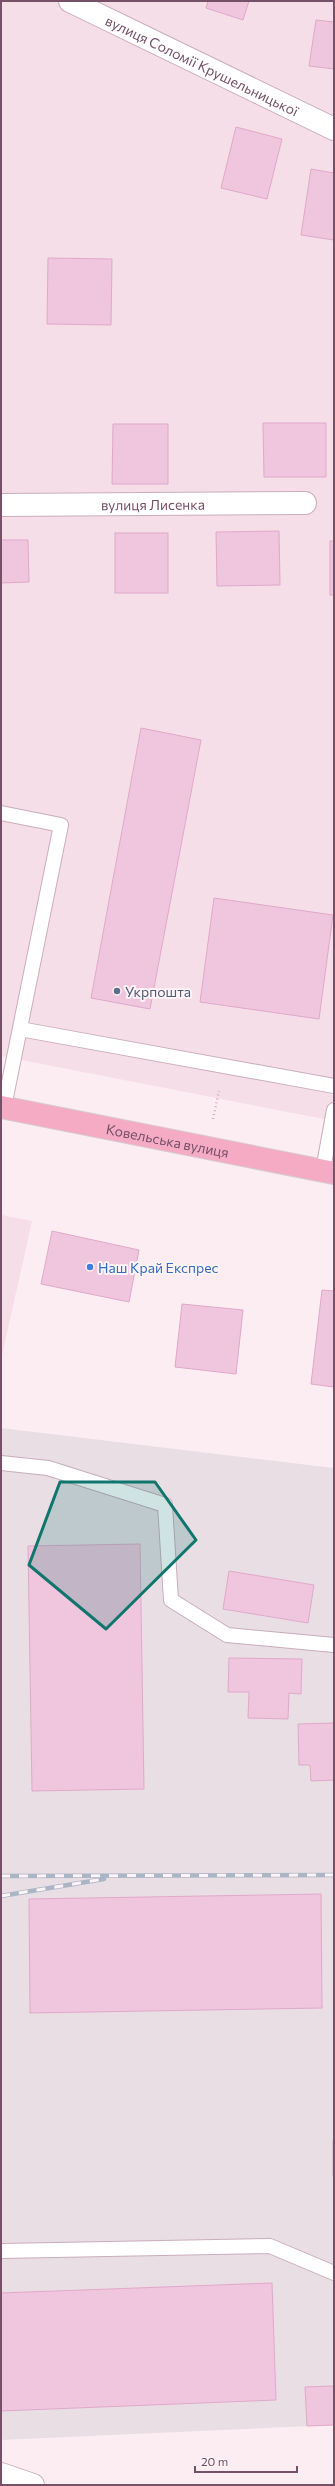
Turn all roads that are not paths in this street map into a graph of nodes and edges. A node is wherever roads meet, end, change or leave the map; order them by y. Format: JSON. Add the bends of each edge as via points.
{"nodes":[{"id":1,"x":70,"y":1,"type":"edge"},
{"id":2,"x":334,"y":129,"type":"edge"},
{"id":3,"x":305,"y":503,"type":"dead end"},
{"id":4,"x":1,"y":505,"type":"edge"},
{"id":5,"x":1,"y":814,"type":"edge"},
{"id":6,"x":20,"y":1029,"type":"junction"},
{"id":7,"x":334,"y":1086,"type":"edge"},
{"id":8,"x":3,"y":1107,"type":"edge"},
{"id":9,"x":334,"y":1110,"type":"edge"},
{"id":10,"x":329,"y":1171,"type":"edge"},
{"id":11,"x":1,"y":1463,"type":"edge"},
{"id":12,"x":334,"y":1645,"type":"edge"},
{"id":13,"x":1,"y":2251,"type":"edge"},
{"id":14,"x":334,"y":2273,"type":"edge"},
{"id":15,"x":1,"y":2474,"type":"edge"},
{"id":16,"x":33,"y":2485,"type":"edge"}],
"edges":[{"from":1,"to":2,"type":"street","name":"вулиця Соломії Крушельницької"},
{"from":3,"to":4,"type":"street","name":"вулиця Лисенка"},
{"from":5,"to":6,"type":"lane","via":[[61,825]]},
{"from":6,"to":7,"type":"lane"},
{"from":6,"to":8,"type":"lane"},
{"from":8,"to":10,"type":"main road","name":"Ковельська вулиця"},
{"from":9,"to":10,"type":"lane"},
{"from":11,"to":12,"type":"lane","via":[[48,1468],[165,1505],[171,1600],[227,1635]]},
{"from":13,"to":14,"type":"lane","via":[[270,2246]]},
{"from":15,"to":16,"type":"street"}]}
